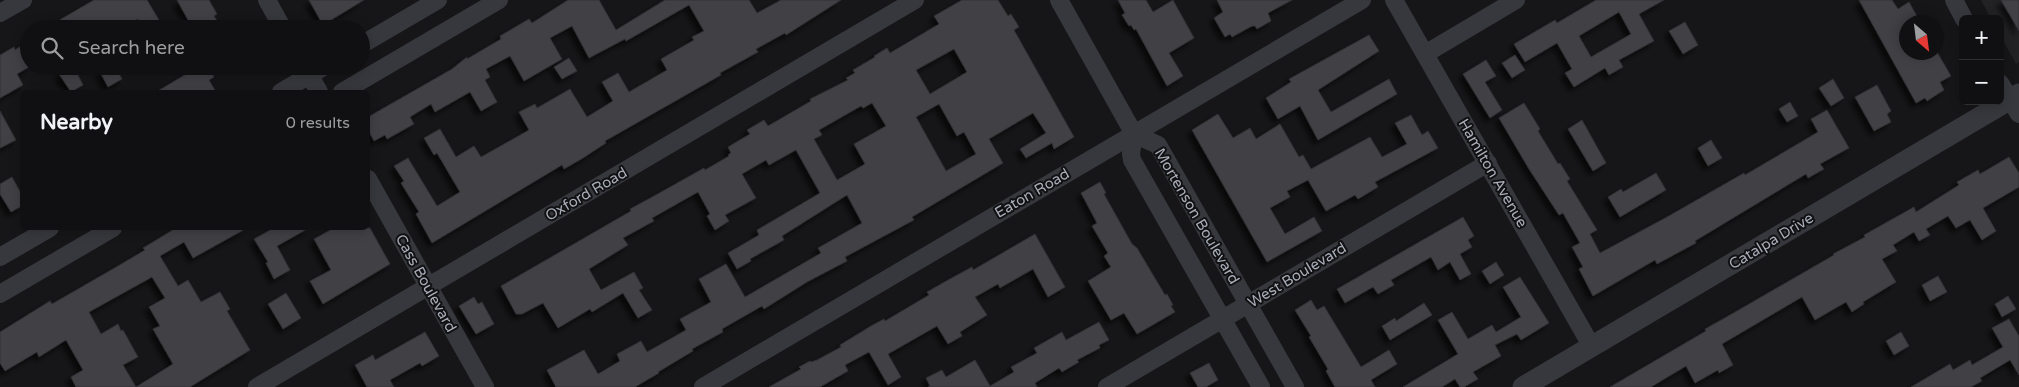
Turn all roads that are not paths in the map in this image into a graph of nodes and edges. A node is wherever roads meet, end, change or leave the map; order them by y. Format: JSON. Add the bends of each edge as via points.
{"nodes":[{"id":1,"x":23,"y":0,"type":"edge"},
{"id":2,"x":267,"y":0,"type":"edge"},
{"id":3,"x":438,"y":0,"type":"edge"},
{"id":4,"x":499,"y":0,"type":"edge"},
{"id":5,"x":915,"y":0,"type":"edge"},
{"id":6,"x":1060,"y":0,"type":"edge"},
{"id":7,"x":1362,"y":0,"type":"edge"},
{"id":8,"x":1394,"y":0,"type":"edge"},
{"id":9,"x":1516,"y":0,"type":"edge"},
{"id":10,"x":1954,"y":0,"type":"edge"},
{"id":11,"x":0,"y":14,"type":"edge"},
{"id":12,"x":1962,"y":15,"type":"edge"},
{"id":13,"x":278,"y":20,"type":"edge"},
{"id":14,"x":370,"y":40,"type":"edge"},
{"id":15,"x":1425,"y":54,"type":"junction"},
{"id":16,"x":302,"y":75,"type":"edge"},
{"id":17,"x":309,"y":75,"type":"edge"},
{"id":18,"x":283,"y":90,"type":"edge"},
{"id":19,"x":318,"y":90,"type":"edge"},
{"id":20,"x":345,"y":90,"type":"edge"},
{"id":21,"x":2012,"y":98,"type":"edge"},
{"id":22,"x":1134,"y":134,"type":"junction"},
{"id":23,"x":1488,"y":163,"type":"junction"},
{"id":24,"x":370,"y":183,"type":"edge"},
{"id":25,"x":47,"y":230,"type":"edge"},
{"id":26,"x":110,"y":230,"type":"edge"},
{"id":27,"x":0,"y":257,"type":"edge"},
{"id":28,"x":428,"y":286,"type":"junction"},
{"id":29,"x":0,"y":294,"type":"edge"},
{"id":30,"x":1249,"y":304,"type":"junction"},
{"id":31,"x":1223,"y":319,"type":"junction"},
{"id":32,"x":1592,"y":347,"type":"junction"},
{"id":33,"x":257,"y":387,"type":"edge"},
{"id":34,"x":485,"y":387,"type":"edge"},
{"id":35,"x":703,"y":387,"type":"edge"},
{"id":36,"x":1107,"y":387,"type":"edge"},
{"id":37,"x":1261,"y":387,"type":"edge"},
{"id":38,"x":1295,"y":387,"type":"edge"},
{"id":39,"x":1523,"y":387,"type":"edge"}],
"edges":[{"from":1,"to":11,"type":"street"},
{"from":2,"to":13,"type":"street"},
{"from":3,"to":14,"type":"street"},
{"from":4,"to":20,"type":"street"},
{"from":5,"to":28,"type":"street","name":"Oxford Road"},
{"from":6,"to":22,"type":"street"},
{"from":7,"to":22,"type":"street","name":"Eaton Road"},
{"from":8,"to":15,"type":"street","name":"Hamilton Avenue"},
{"from":9,"to":15,"type":"street"},
{"from":10,"to":12,"type":"street"},
{"from":15,"to":23,"type":"street","name":"Hamilton Avenue"},
{"from":16,"to":18,"type":"street"},
{"from":17,"to":19,"type":"street"},
{"from":21,"to":32,"type":"street","name":"Catalpa Drive"},
{"from":22,"to":30,"type":"street","name":"Mortenson Boulevard","via":[[1158,145]]},
{"from":22,"to":31,"type":"street","name":"Mortenson Boulevard","via":[[1132,160]]},
{"from":22,"to":35,"type":"street","name":"Eaton Road"},
{"from":23,"to":30,"type":"street","name":"West Boulevard"},
{"from":23,"to":32,"type":"street","name":"Hamilton Avenue"},
{"from":24,"to":28,"type":"street","name":"Cass Boulevard"},
{"from":25,"to":27,"type":"street"},
{"from":26,"to":29,"type":"street"},
{"from":28,"to":33,"type":"street","name":"Oxford Road"},
{"from":28,"to":34,"type":"street","name":"Cass Boulevard"},
{"from":30,"to":31,"type":"street","name":"West Boulevard"},
{"from":30,"to":38,"type":"street","name":"Mortenson Boulevard"},
{"from":31,"to":36,"type":"street","name":"West Boulevard"},
{"from":31,"to":37,"type":"street","name":"Mortenson Boulevard"},
{"from":32,"to":39,"type":"street","name":"Catalpa Drive"}]}
